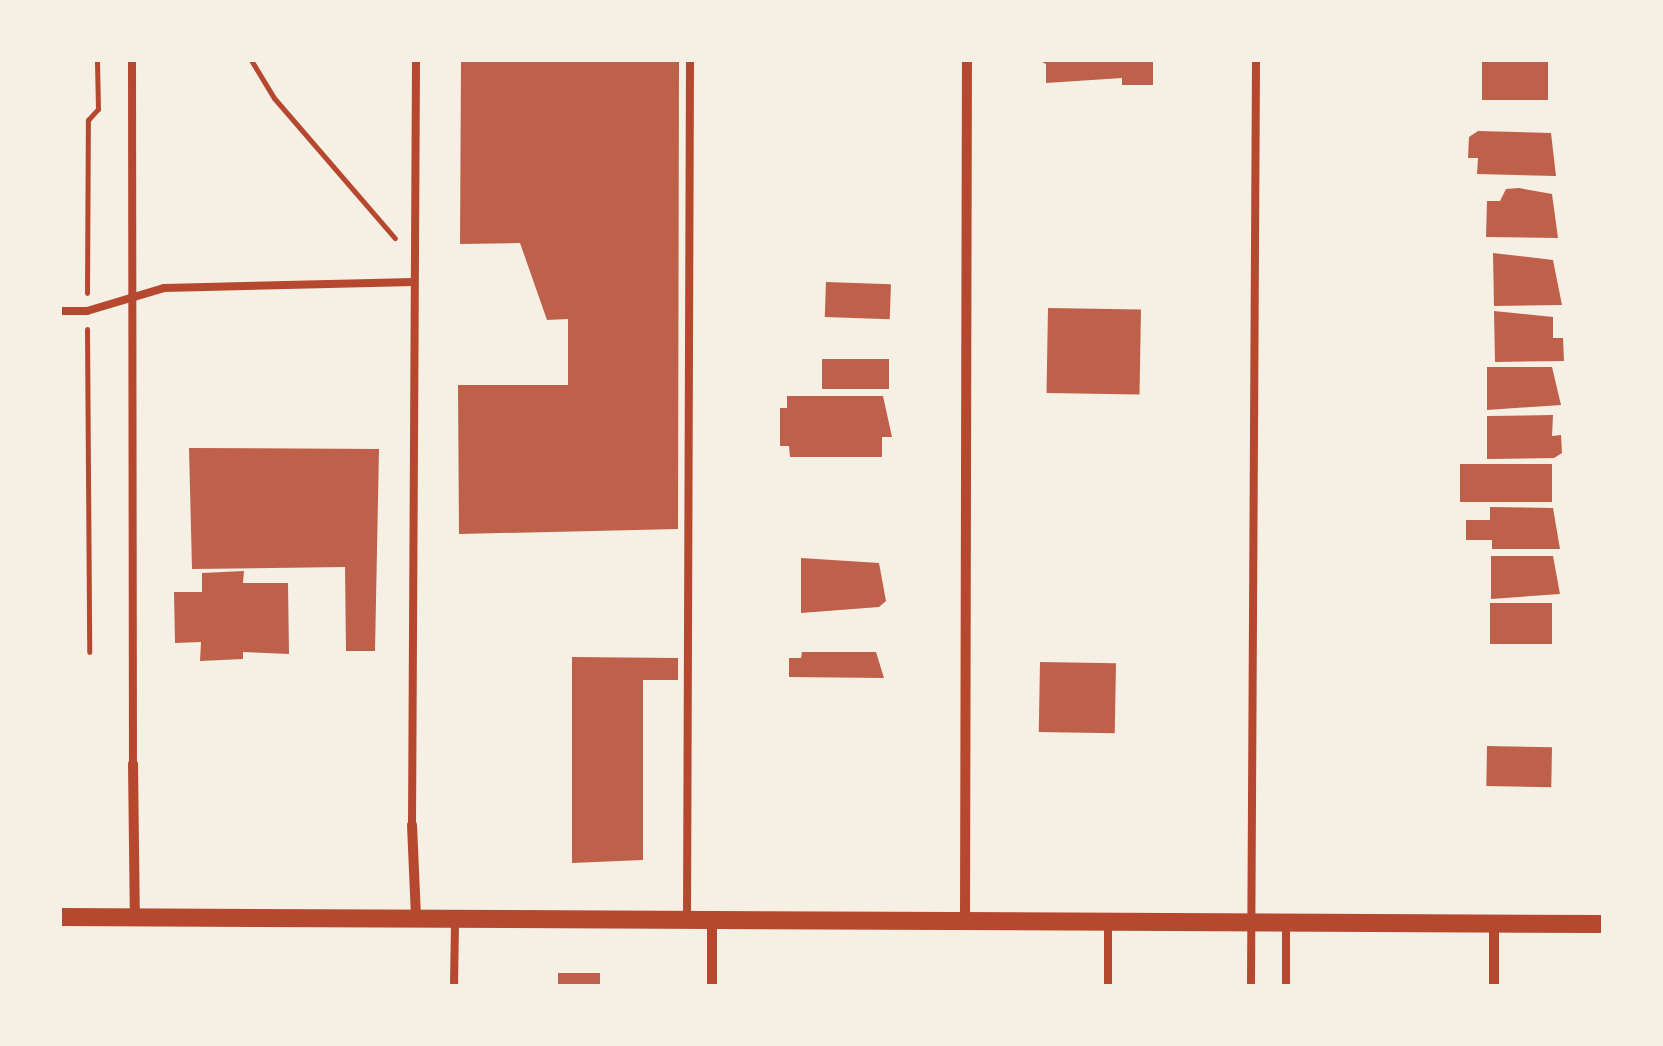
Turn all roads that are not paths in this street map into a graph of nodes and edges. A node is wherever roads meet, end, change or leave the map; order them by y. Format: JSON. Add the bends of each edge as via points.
{"nodes":[{"id":1,"x":132,"y":60,"type":"edge"},
{"id":2,"x":416,"y":60,"type":"edge"},
{"id":3,"x":690,"y":60,"type":"edge"},
{"id":4,"x":966,"y":60,"type":"edge"},
{"id":5,"x":1256,"y":60,"type":"edge"},
{"id":6,"x":414,"y":282,"type":"junction"},
{"id":7,"x":130,"y":301,"type":"junction"},
{"id":8,"x":60,"y":311,"type":"edge"},
{"id":9,"x":133,"y":764,"type":"joint"},
{"id":10,"x":412,"y":825,"type":"joint"},
{"id":11,"x":60,"y":917,"type":"edge"},
{"id":12,"x":135,"y":917,"type":"junction"},
{"id":13,"x":416,"y":918,"type":"junction"},
{"id":14,"x":455,"y":918,"type":"junction"},
{"id":15,"x":687,"y":920,"type":"junction"},
{"id":16,"x":712,"y":920,"type":"junction"},
{"id":17,"x":965,"y":921,"type":"junction"},
{"id":18,"x":1108,"y":922,"type":"junction"},
{"id":19,"x":1252,"y":922,"type":"junction"},
{"id":20,"x":1286,"y":922,"type":"junction"},
{"id":21,"x":1494,"y":924,"type":"junction"},
{"id":22,"x":1603,"y":924,"type":"edge"},
{"id":23,"x":454,"y":986,"type":"edge"},
{"id":24,"x":712,"y":986,"type":"edge"},
{"id":25,"x":1108,"y":986,"type":"edge"},
{"id":26,"x":1252,"y":986,"type":"edge"},
{"id":27,"x":1286,"y":986,"type":"edge"},
{"id":28,"x":1494,"y":986,"type":"edge"}],
"edges":[{"from":1,"to":7,"type":"lane"},
{"from":2,"to":6,"type":"lane"},
{"from":3,"to":15,"type":"lane"},
{"from":4,"to":17,"type":"street"},
{"from":5,"to":19,"type":"lane"},
{"from":6,"to":7,"type":"lane","via":[[164,288]]},
{"from":6,"to":10,"type":"lane"},
{"from":7,"to":8,"type":"lane"},
{"from":7,"to":9,"type":"lane"},
{"from":9,"to":12,"type":"street"},
{"from":10,"to":13,"type":"street"},
{"from":11,"to":12,"type":"street"},
{"from":12,"to":13,"type":"street"},
{"from":13,"to":14,"type":"street"},
{"from":14,"to":15,"type":"street"},
{"from":14,"to":23,"type":"lane"},
{"from":15,"to":16,"type":"street"},
{"from":16,"to":17,"type":"street"},
{"from":16,"to":24,"type":"street"},
{"from":17,"to":18,"type":"street"},
{"from":18,"to":19,"type":"street"},
{"from":18,"to":25,"type":"lane"},
{"from":19,"to":20,"type":"street"},
{"from":19,"to":26,"type":"lane"},
{"from":20,"to":21,"type":"street"},
{"from":20,"to":27,"type":"lane"},
{"from":21,"to":22,"type":"street"},
{"from":21,"to":28,"type":"street"}]}
